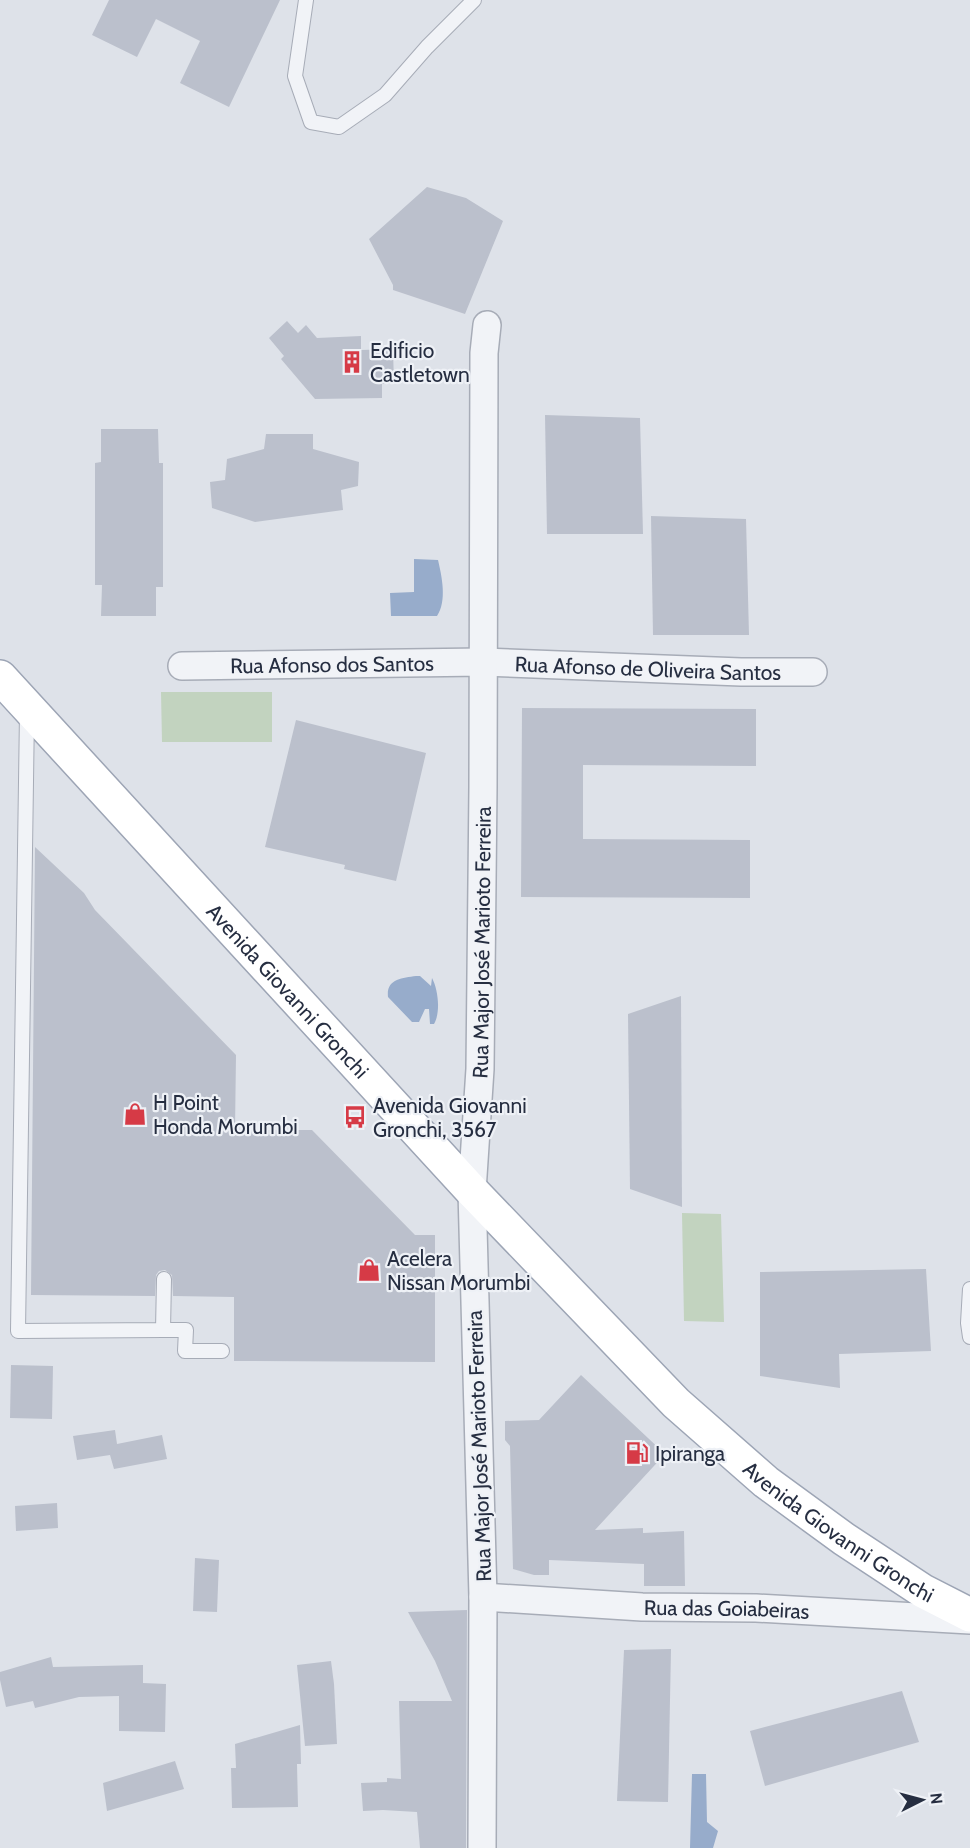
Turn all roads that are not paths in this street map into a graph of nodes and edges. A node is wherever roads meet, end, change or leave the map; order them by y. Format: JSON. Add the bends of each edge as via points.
{"nodes":[{"id":1,"x":306,"y":0,"type":"edge"},
{"id":2,"x":474,"y":0,"type":"edge"},
{"id":3,"x":487,"y":325,"type":"dead end"},
{"id":4,"x":483,"y":663,"type":"junction"},
{"id":5,"x":182,"y":666,"type":"dead end"},
{"id":6,"x":813,"y":672,"type":"dead end"},
{"id":7,"x":0,"y":677,"type":"edge"},
{"id":8,"x":27,"y":706,"type":"junction"},
{"id":9,"x":472,"y":1191,"type":"junction"},
{"id":10,"x":164,"y":1279,"type":"dead end"},
{"id":11,"x":970,"y":1289,"type":"edge"},
{"id":12,"x":163,"y":1330,"type":"junction"},
{"id":13,"x":970,"y":1337,"type":"edge"},
{"id":14,"x":222,"y":1351,"type":"dead end"},
{"id":15,"x":483,"y":1597,"type":"junction"},
{"id":16,"x":970,"y":1615,"type":"edge"},
{"id":17,"x":970,"y":1620,"type":"edge"},
{"id":18,"x":482,"y":1848,"type":"edge"}],
"edges":[{"from":1,"to":2,"type":"lane","via":[[295,76],[311,122],[339,127],[385,95]]},
{"from":3,"to":4,"type":"street","name":"Rua Major José Marioto Ferreira"},
{"from":4,"to":5,"type":"street","name":"Rua Afonso dos Santos"},
{"from":4,"to":6,"type":"street","name":"Rua Afonso de Oliveira Santos"},
{"from":4,"to":9,"type":"street","name":"Rua Major José Marioto Ferreira","via":[[480,1069]]},
{"from":7,"to":8,"type":"main road","name":"Avenida Giovanni Gronchi"},
{"from":8,"to":9,"type":"main road","name":"Avenida Giovanni Gronchi"},
{"from":8,"to":12,"type":"lane","via":[[18,1331]]},
{"from":9,"to":15,"type":"street","name":"Rua Major José Marioto Ferreira"},
{"from":9,"to":16,"type":"main road","name":"Avenida Giovanni Gronchi","via":[[676,1403],[766,1482],[923,1591]]},
{"from":10,"to":12,"type":"lane"},
{"from":11,"to":13,"type":"lane"},
{"from":12,"to":14,"type":"lane","via":[[186,1330],[185,1351]]},
{"from":15,"to":17,"type":"street","name":"Rua das Goiabeiras"},
{"from":15,"to":18,"type":"street","name":"Rua Major José Marioto Ferreira"}]}
